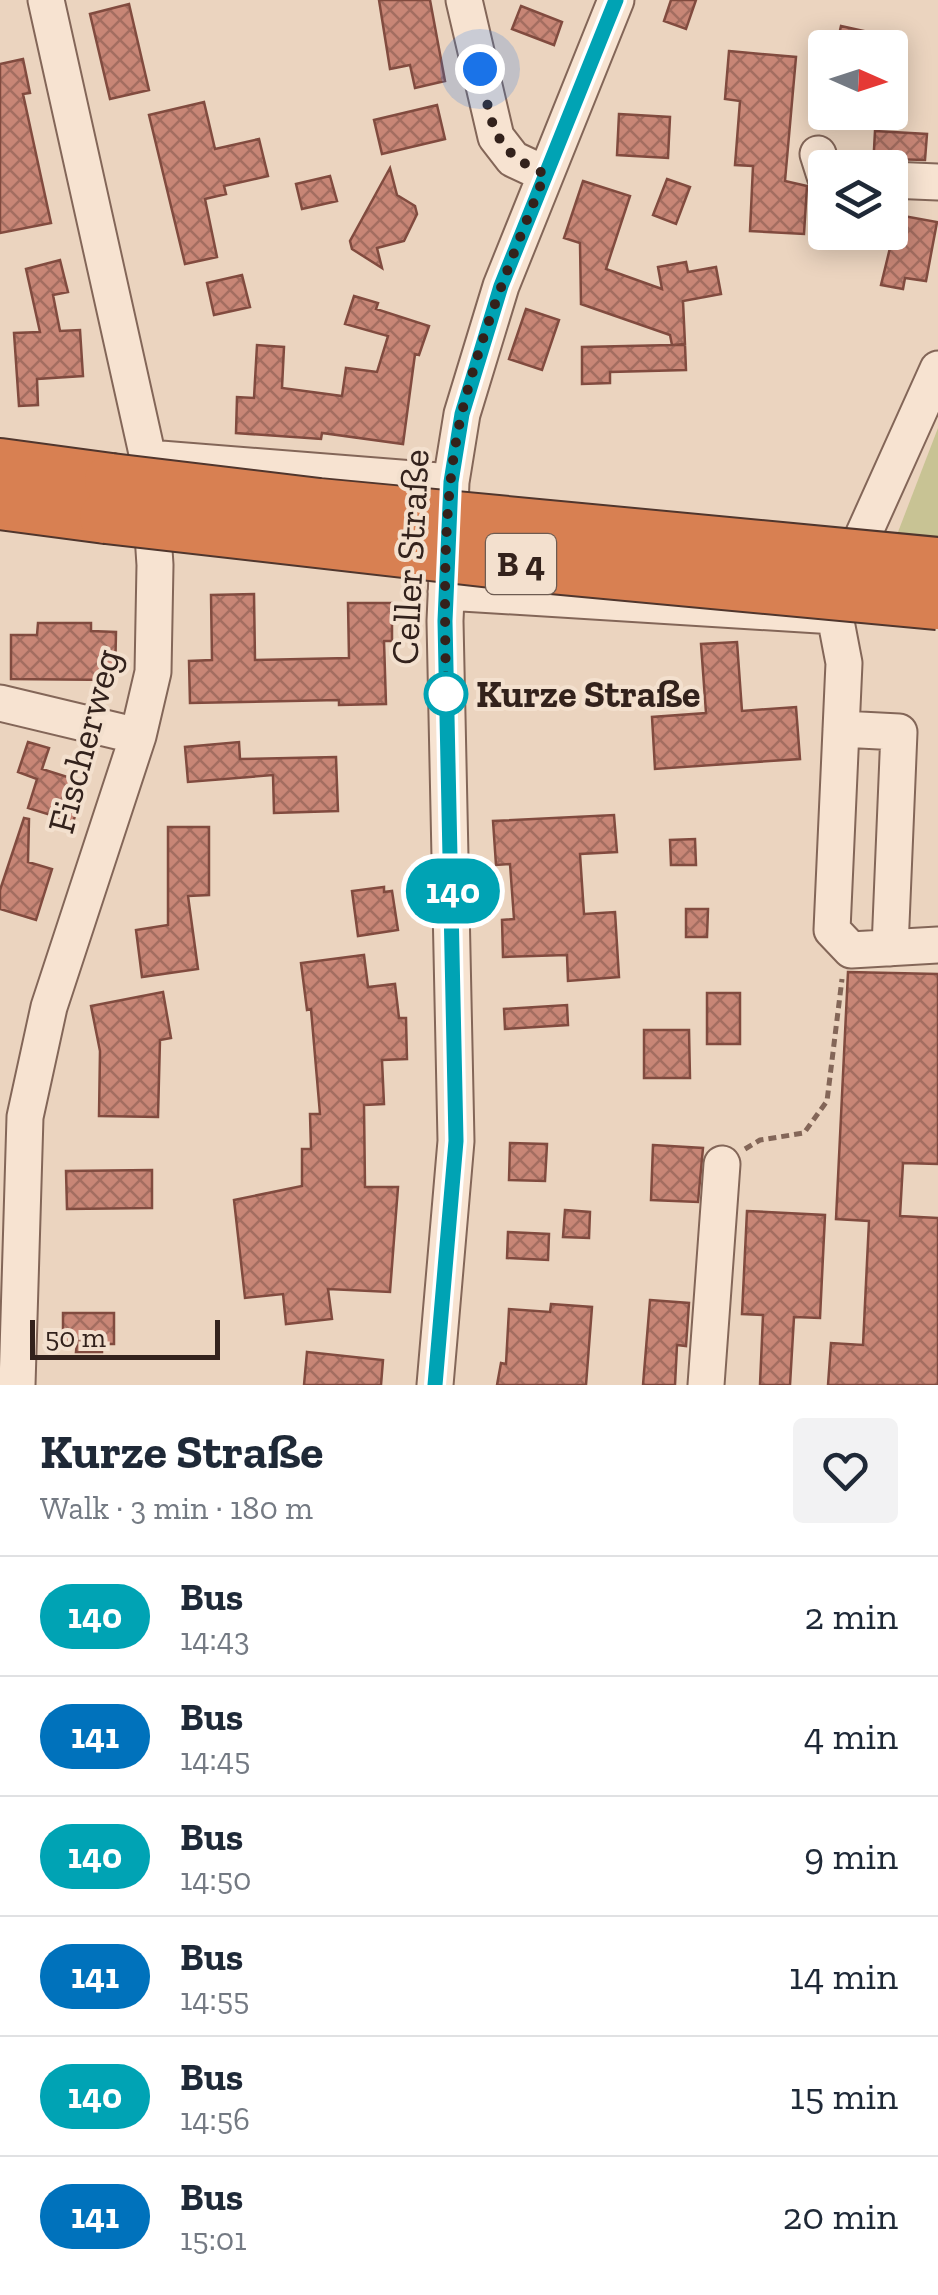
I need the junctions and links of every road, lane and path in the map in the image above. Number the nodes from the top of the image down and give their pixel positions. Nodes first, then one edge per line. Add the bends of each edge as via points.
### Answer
1 (46, 0) edge
2 (464, 0) edge
3 (616, 0) edge
4 (545, 174) junction
5 (908, 181) edge
6 (938, 182) edge
7 (938, 368) edge
8 (0, 466) edge
9 (451, 482) junction
10 (122, 485) junction
11 (0, 503) edge
12 (938, 564) edge
13 (446, 592) junction
14 (938, 603) edge
15 (835, 616) junction
16 (0, 703) edge
17 (841, 729) junction
18 (138, 736) junction
19 (938, 945) edge
20 (890, 948) junction
21 (851, 950) junction
22 (722, 1164) joint
23 (17, 1385) edge
24 (435, 1385) edge
25 (706, 1385) edge

1 - 10 street, Fischerweg
2 - 4 street via 496,138 513,159
3 - 4 street, Celler Straße
4 - 9 street, Celler Straße via 511,290 462,414
5 - 6 street
7 - 15 street via 839,589
8 - 10 highway, B 4
9 - 10 street
9 - 13 street, Celler Straße
10 - 11 highway, B 4
10 - 12 highway, B 4, bridge
10 - 14 highway, B 4, bridge via 483,560
10 - 18 street, Fischerweg via 156,565 153,672
13 - 15 street
13 - 24 street, Celler Straße via 456,1141
15 - 17 street via 844,663
16 - 18 street
17 - 20 street via 900,732
17 - 21 street via 832,930
18 - 23 street, Fischerweg via 49,1007 25,1117
19 - 20 street
20 - 21 street
21 - 22 path via 842,964 827,1101 804,1133 760,1140
22 - 25 street

